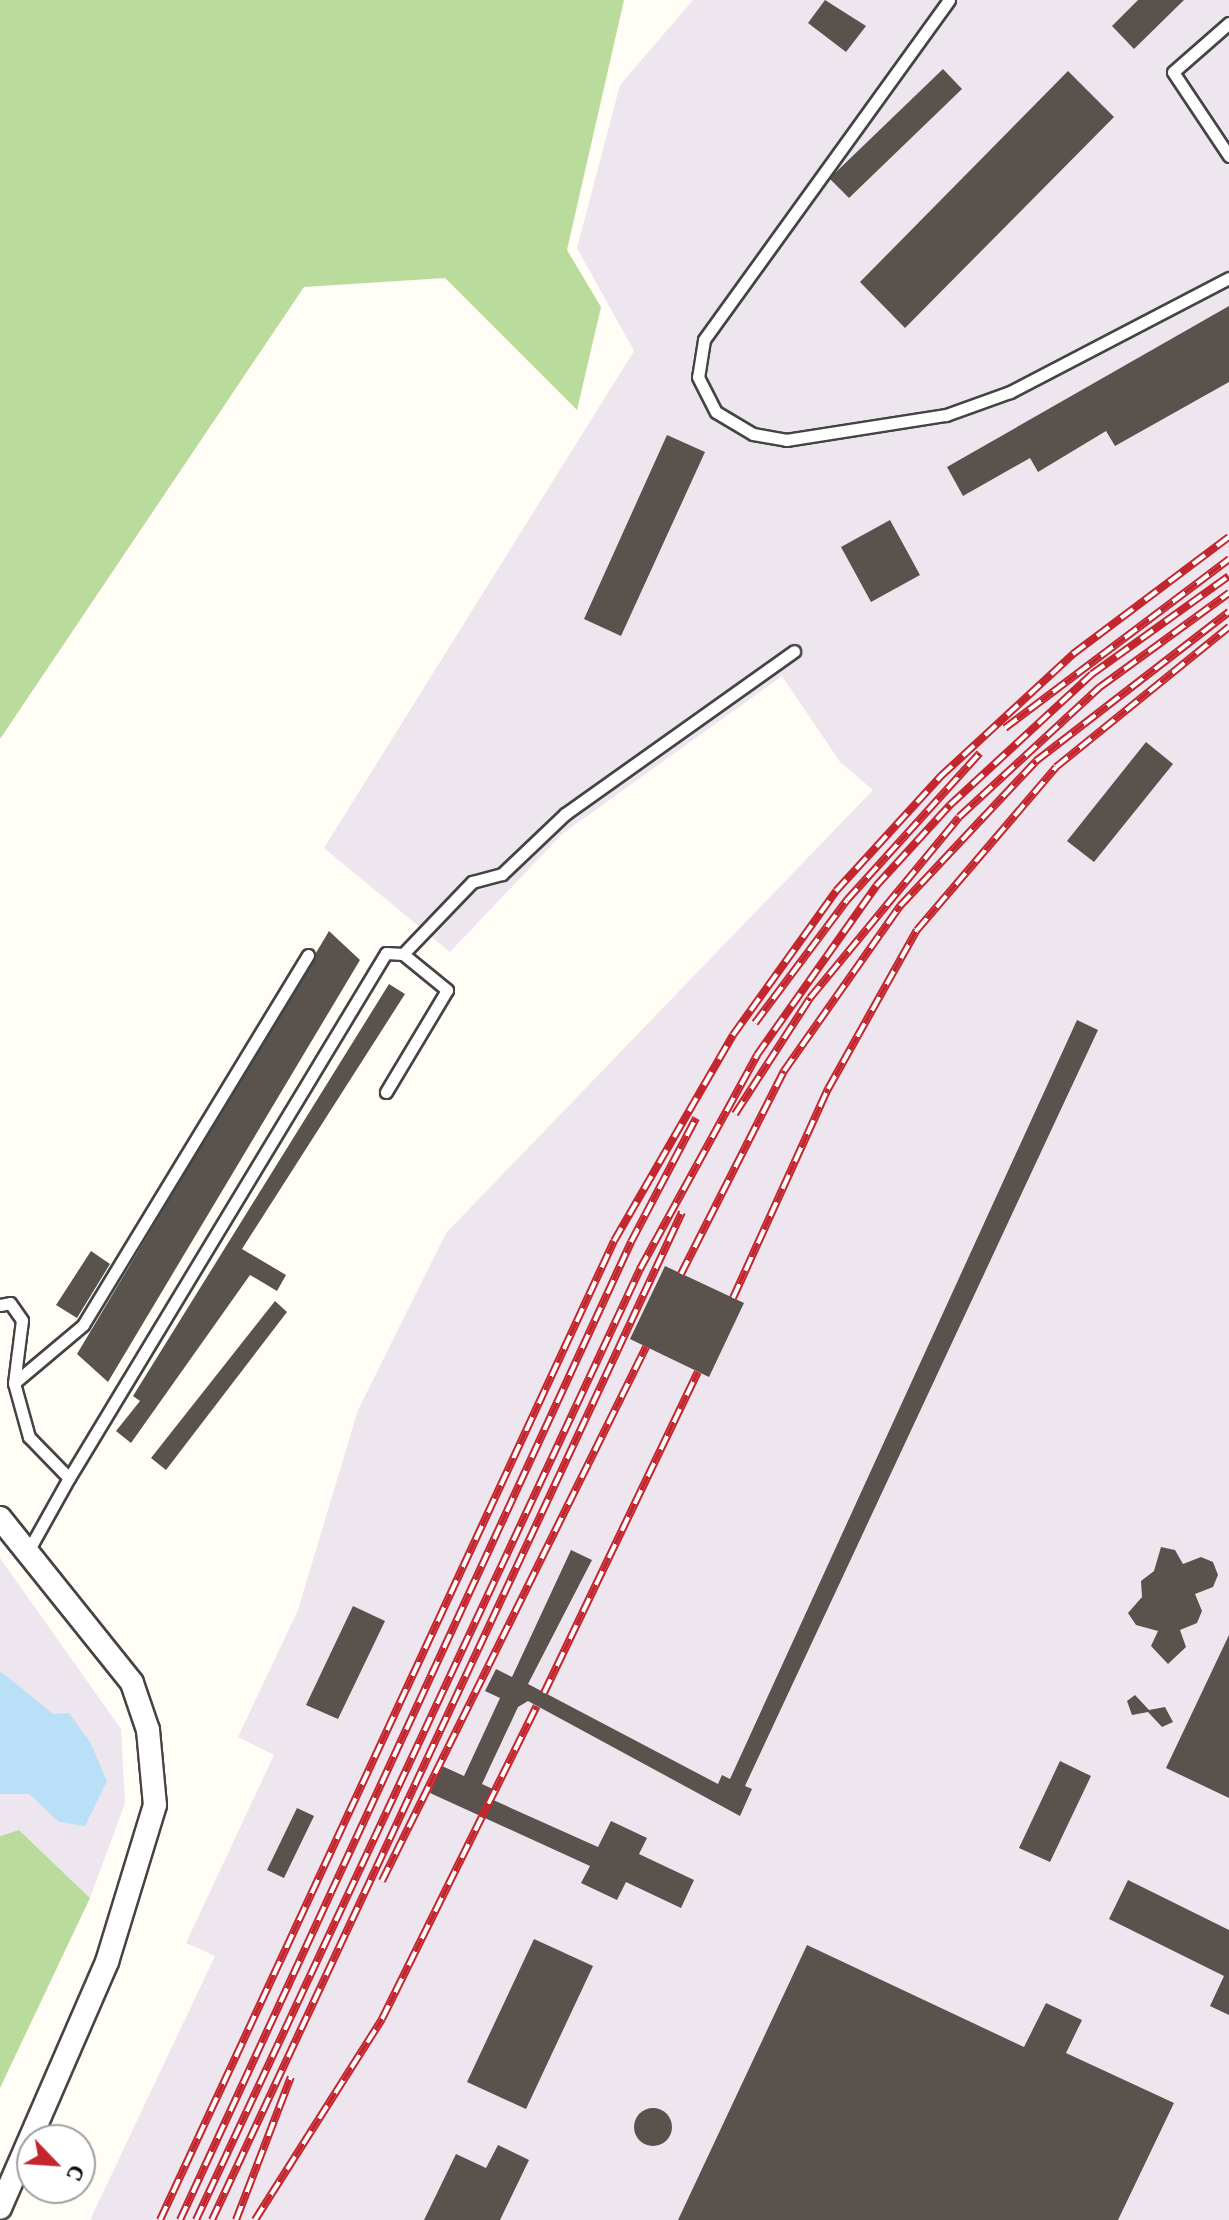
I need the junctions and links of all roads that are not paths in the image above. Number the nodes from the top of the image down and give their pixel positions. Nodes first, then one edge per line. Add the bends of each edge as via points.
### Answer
1 (949, 0) edge
2 (1229, 23) edge
3 (1229, 156) edge
4 (1229, 278) edge
5 (794, 651) dead end
6 (403, 954) junction
7 (308, 955) dead end
8 (386, 1092) dead end
9 (0, 1305) edge
10 (14, 1383) junction
11 (69, 1478) junction
12 (0, 1518) edge
13 (27, 1553) junction
14 (0, 2208) edge

1 - 4 lane via 704,340 698,377 716,412 753,434 786,440 946,415 1010,392
2 - 3 lane via 1173,72
5 - 6 lane via 565,814 502,874 472,882
6 - 8 lane via 447,990
6 - 11 lane via 386,953
7 - 10 lane via 83,1325
9 - 10 lane via 10,1303 22,1320
10 - 11 lane via 29,1437
11 - 13 lane
12 - 13 street
13 - 14 street via 132,1683 148,1730 155,1805 107,1962

